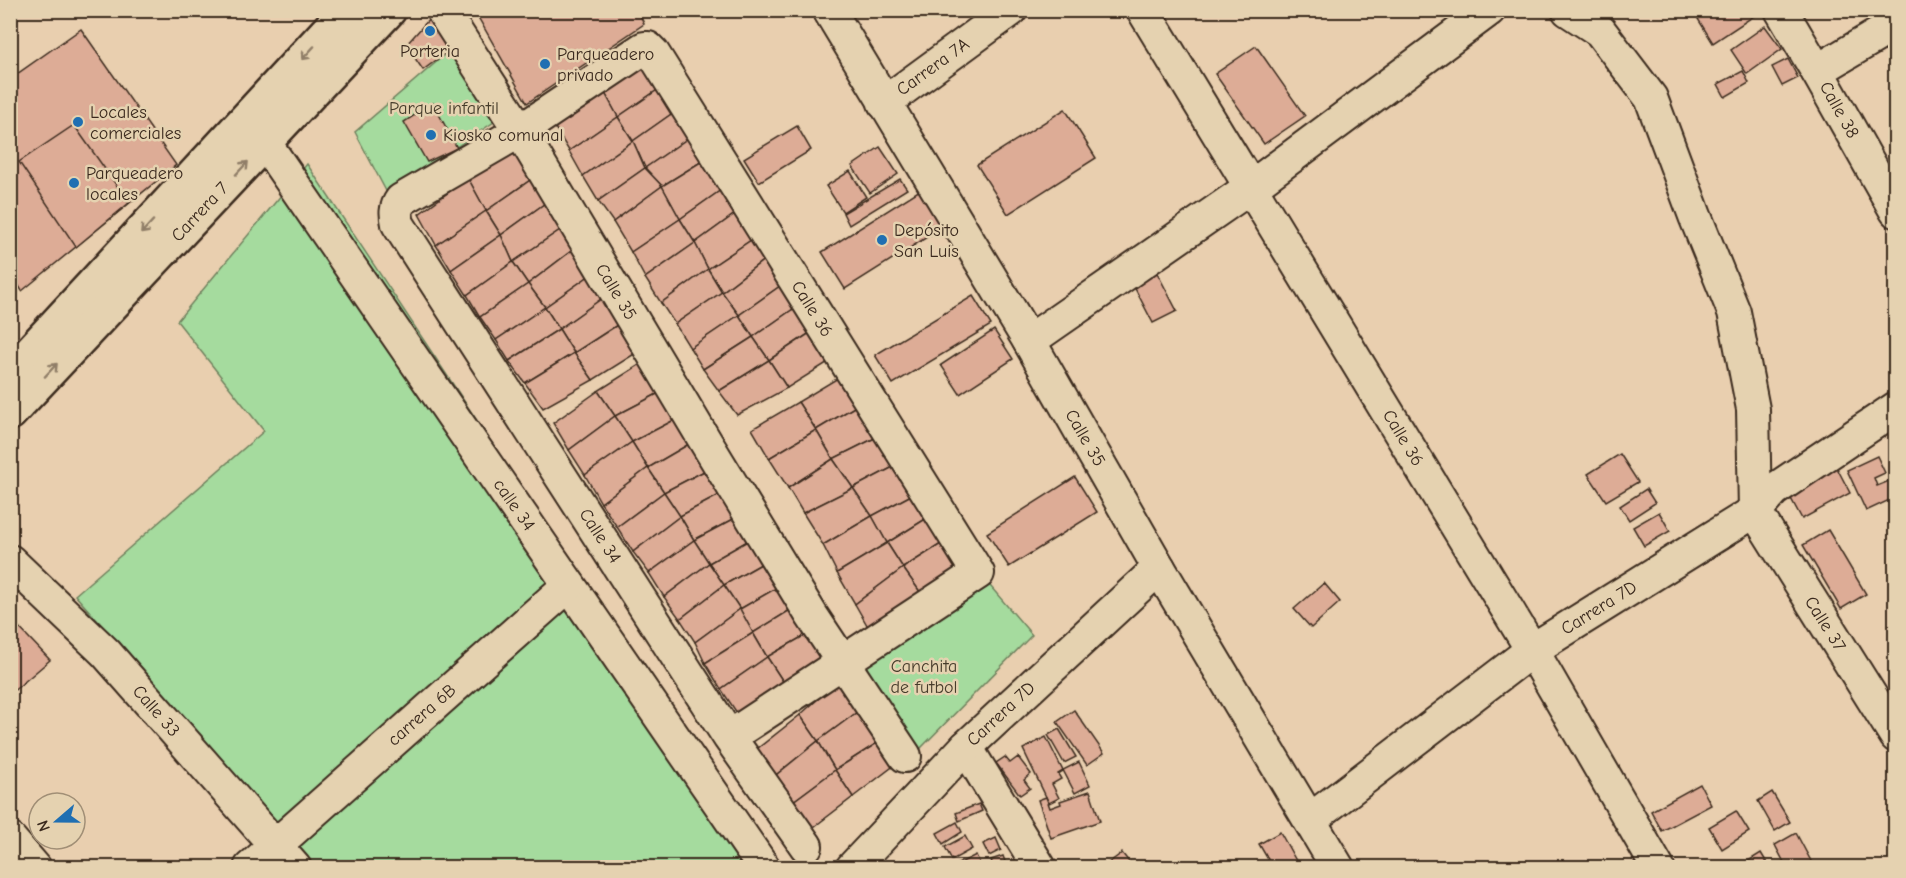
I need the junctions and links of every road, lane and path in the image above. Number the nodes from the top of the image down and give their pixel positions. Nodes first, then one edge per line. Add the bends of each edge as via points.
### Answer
1 (347, 10) edge
2 (389, 10) edge
3 (442, 10) edge
4 (829, 10) edge
5 (1011, 10) edge
6 (1143, 10) edge
7 (1489, 10) edge
8 (1568, 10) edge
9 (1781, 10) edge
10 (1896, 24) edge
11 (1817, 71) junction
12 (884, 103) junction
13 (520, 131) junction
14 (265, 143) junction
15 (1251, 187) junction
16 (1896, 211) edge
17 (1029, 341) junction
18 (10, 374) edge
19 (12, 408) edge
20 (1896, 408) edge
21 (1755, 511) junction
22 (10, 561) edge
23 (1159, 568) junction
24 (569, 585) junction
25 (1532, 650) junction
26 (843, 662) junction
27 (1896, 736) edge
28 (729, 737) junction
29 (966, 747) junction
30 (904, 756) dead end
31 (1310, 820) junction
32 (10, 839) edge
33 (806, 846) dead end
34 (285, 856) edge
35 (35, 867) edge
36 (250, 867) edge
37 (764, 867) edge
38 (852, 867) edge
39 (1041, 867) edge
40 (1338, 867) edge
41 (1658, 867) edge

1 -> 18 main road, Carrera 7
2 - 14 main road, Carrera 7
3 - 13 street, Calle 35
4 - 12 street, Calle 35
5 - 12 street, Carrera 7A
6 - 15 street, Calle 36
7 - 15 street
8 - 21 street via 1600,31 1651,98 1734,312 1753,409
9 - 11 street, Calle 38
10 - 11 street
11 - 16 street, Calle 38
12 - 17 street, Calle 35
13 - 26 street, Calle 35
13 - 26 street, Calle 36 via 648,48 978,573
13 - 28 street, Calle 34 via 401,200 397,206 398,224
19 -> 14 main road, Carrera 7
14 - 24 street, calle 34
15 - 17 street
15 - 25 street, Calle 36
17 - 23 street, Calle 35
20 - 21 street, Carrera 7D via 1774,490
21 - 25 street, Carrera 7D
21 - 27 street, Calle 37
22 - 34 street, Calle 33 via 106,653
23 - 29 street, Carrera 7D
23 - 31 street, Calle 35
24 - 34 street, carrera 6B
24 - 37 street, calle 34
25 - 31 street, Carrera 7D
25 - 41 street, Calle 36
26 - 28 street
26 - 30 street, Calle 35
28 - 33 street, Calle 34
29 - 38 street, Carrera 7D
29 - 39 street
31 - 40 street, Calle 35
32 - 35 street
34 - 36 street

